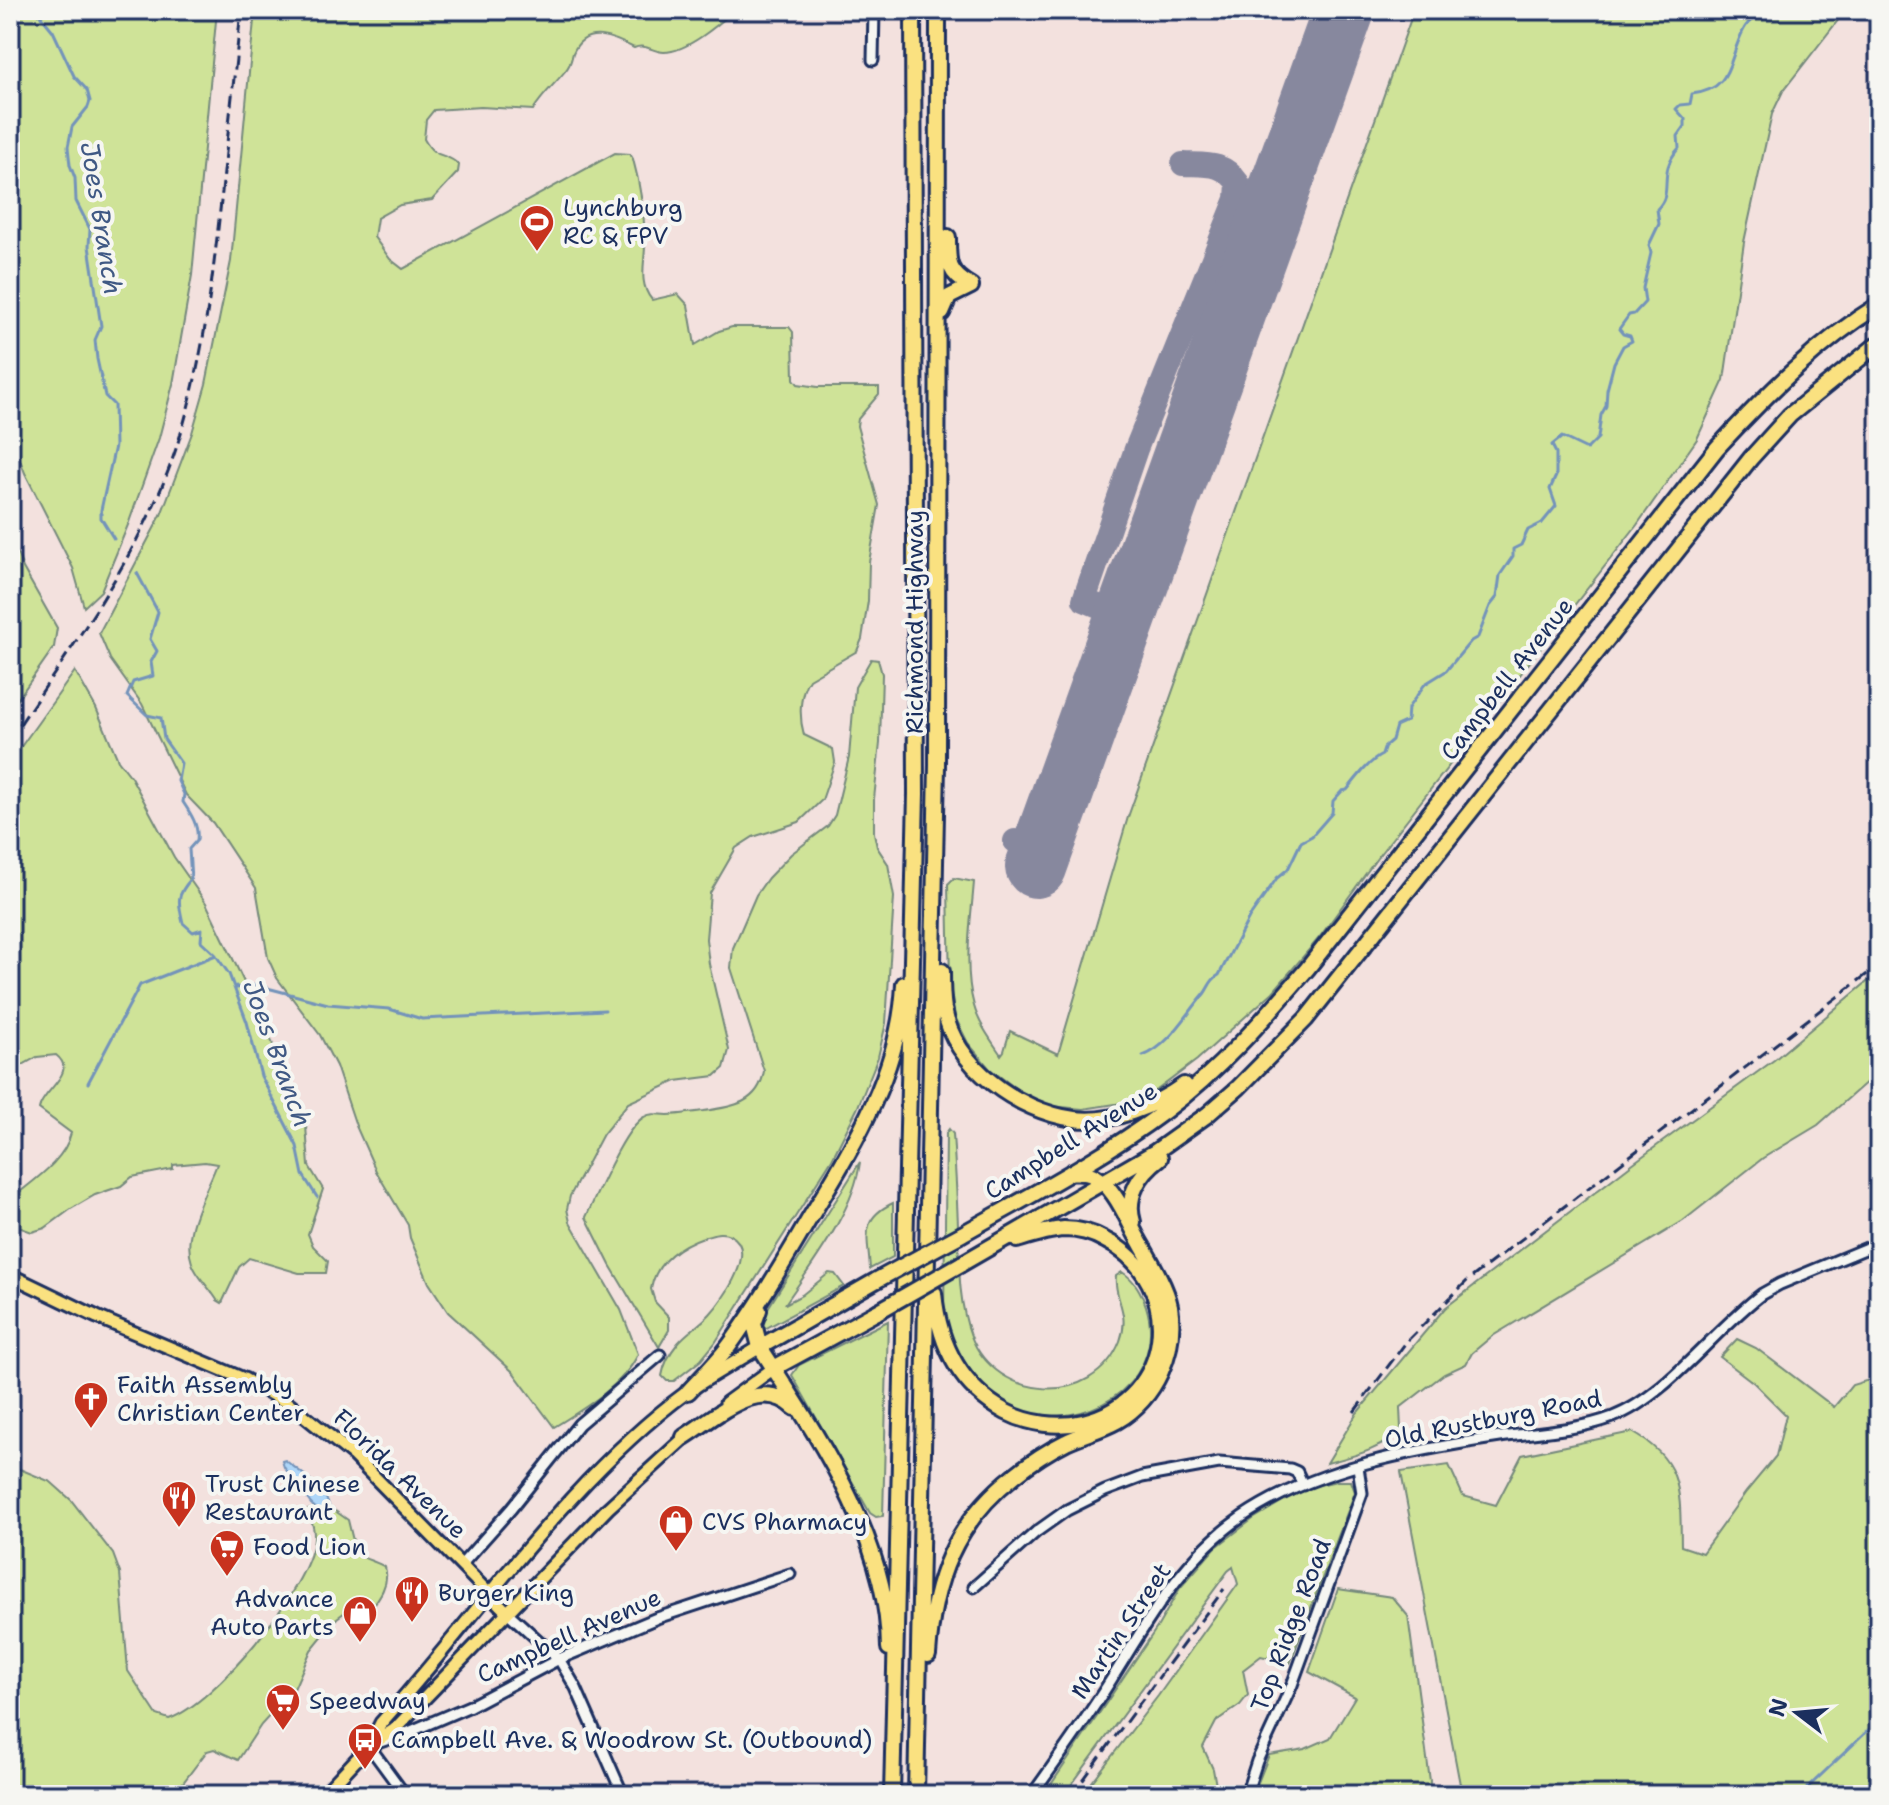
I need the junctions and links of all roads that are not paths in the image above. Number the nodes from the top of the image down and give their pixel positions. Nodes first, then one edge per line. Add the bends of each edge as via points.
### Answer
1 (874, 10) edge
2 (904, 10) edge
3 (913, 10) edge
4 (939, 10) edge
5 (873, 60) dead end
6 (914, 114) junction
7 (1879, 305) edge
8 (937, 329) junction
9 (1879, 343) edge
10 (914, 865) junction
11 (935, 919) junction
12 (1256, 1028) junction
13 (1207, 1115) junction
14 (1071, 1172) junction
15 (1105, 1183) junction
16 (928, 1233) junction
17 (1138, 1237) junction
18 (1879, 1243) edge
19 (983, 1252) junction
20 (789, 1253) junction
21 (10, 1275) edge
22 (760, 1347) junction
23 (660, 1355) dead end
24 (774, 1368) junction
25 (688, 1392) junction
26 (805, 1417) junction
27 (684, 1437) junction
28 (1358, 1467) junction
29 (1303, 1485) junction
30 (462, 1564) junction
31 (790, 1574) dead end
32 (974, 1587) dead end
33 (489, 1596) junction
34 (506, 1611) junction
35 (559, 1659) junction
36 (369, 1746) junction
37 (917, 1763) junction
38 (892, 1789) edge
39 (323, 1795) edge
40 (405, 1795) edge
41 (623, 1795) edge
42 (916, 1795) edge
43 (1032, 1795) edge
44 (1246, 1795) edge

1 - 5 street
2 - 6 highway via 907,93
3 - 6 highway, Richmond Highway
4 - 8 highway, Richmond Highway
4 - 8 highway via 944,25 948,251 954,276 971,286 946,300
6 - 10 highway, Richmond Highway
7 - 12 highway, Campbell Avenue via 1814,352 1717,448
8 - 11 highway, Richmond Highway
9 - 13 highway, Campbell Avenue via 1790,415 1751,458 1332,989
10 - 20 highway via 899,1025 885,1074 872,1109
10 - 38 highway
11 - 12 highway via 944,1010 963,1053 999,1087 1045,1112 1076,1120 1103,1118 1161,1101
11 - 16 highway, Richmond Highway
12 - 14 highway, Campbell Avenue via 1166,1110
13 - 15 highway, Campbell Avenue
13 - 17 highway via 1139,1177 1130,1212
14 - 15 highway via 1091,1174
14 - 22 highway, Campbell Avenue, bridge
15 - 17 highway
15 - 19 highway, Campbell Avenue
16 - 19 highway via 939,1331 965,1380 985,1399 1038,1423 1069,1426 1119,1408 1137,1391 1152,1369 1160,1342 1159,1316 1155,1293 1140,1266 1121,1248 1099,1236 1067,1229 1036,1233
16 - 37 highway
17 - 37 highway via 1170,1305 1166,1362 1134,1410 1055,1448 1013,1476 954,1547 933,1602
18 - 28 street, Old Rustburg Road via 1762,1294 1659,1388 1615,1417
19 - 24 highway, Campbell Avenue, bridge
20 - 22 highway via 757,1313
20 - 25 highway via 727,1349
21 - 30 main road, Florida Avenue via 291,1405 353,1455
22 - 24 highway
22 - 25 main road, Campbell Avenue
23 - 30 street via 579,1424
24 - 26 highway
24 - 27 main road, Campbell Avenue
25 - 33 main road, Campbell Avenue via 586,1483
26 - 27 highway via 785,1398 751,1396
26 - 38 highway via 866,1537 880,1585 889,1639
27 - 34 main road, Campbell Avenue
28 - 29 street, Old Rustburg Road
28 - 44 street, Top Ridge Road via 1362,1493
29 - 32 street via 1290,1469 1219,1463 1142,1477 1067,1510
29 - 43 street, Martin Street via 1242,1517 1196,1557 1167,1591
30 - 33 main road, Florida Avenue
31 - 35 street, Campbell Avenue via 657,1618
33 - 34 main road, Florida Avenue
33 - 36 main road, Campbell Avenue via 381,1723
34 - 35 street, Florida Avenue
34 - 36 main road, Campbell Avenue via 394,1730
35 - 36 street, Campbell Avenue via 470,1706
35 - 41 street
36 - 39 main road, Campbell Avenue
36 - 40 street
37 - 42 highway

